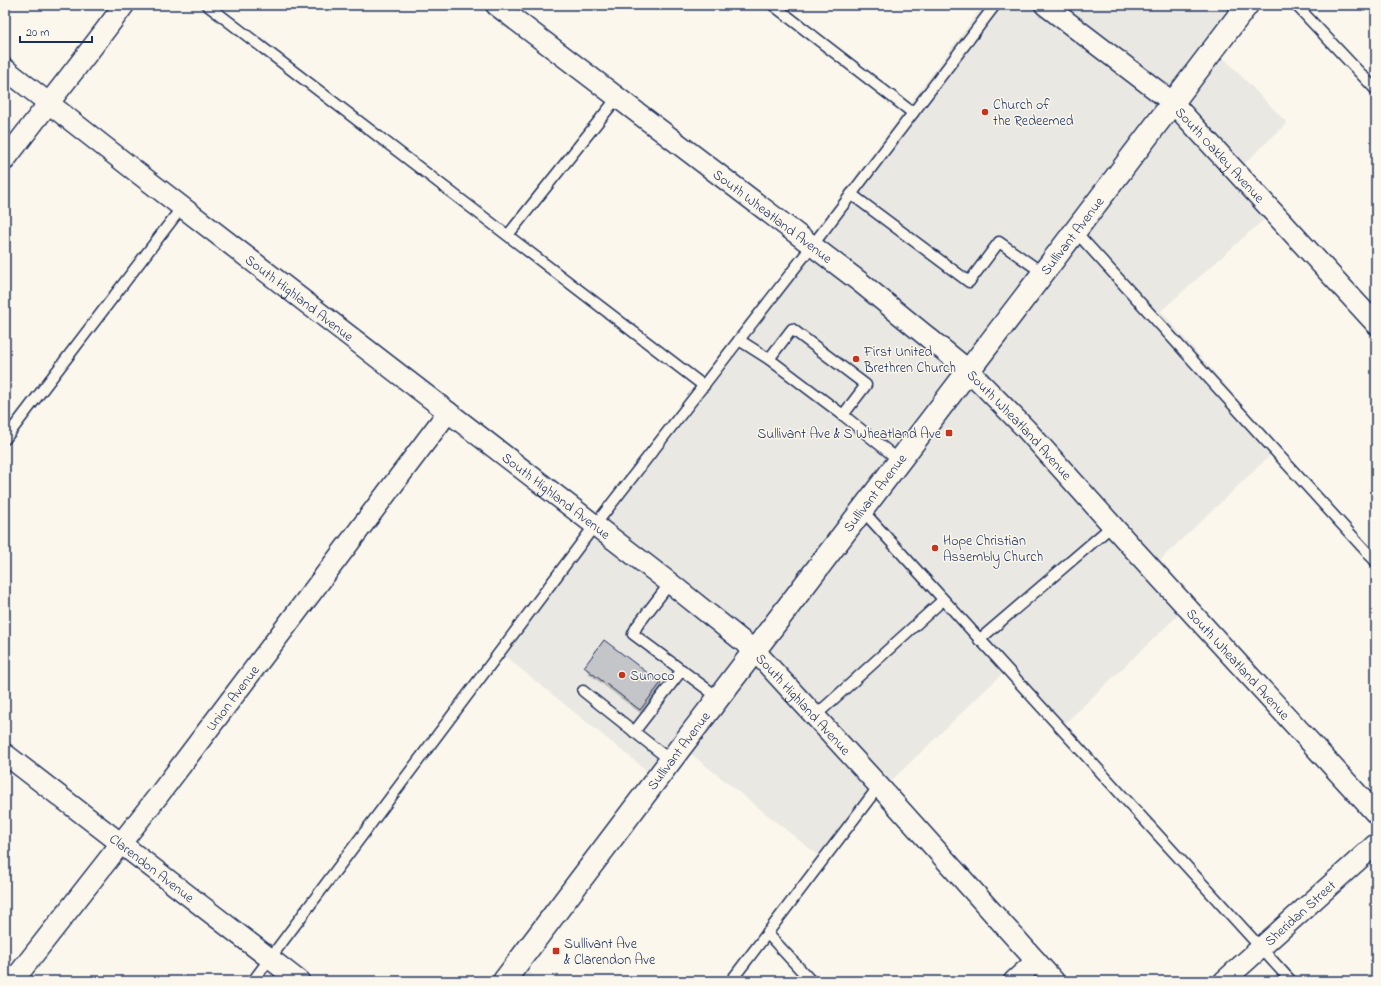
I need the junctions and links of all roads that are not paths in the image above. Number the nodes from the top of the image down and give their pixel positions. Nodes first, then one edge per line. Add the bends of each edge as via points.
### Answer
1 (124, 5) edge
2 (207, 5) edge
3 (496, 5) edge
4 (773, 5) edge
5 (995, 5) edge
6 (1045, 5) edge
7 (1247, 5) edge
8 (1296, 5) edge
9 (5, 69) edge
10 (1376, 89) edge
11 (617, 98) junction
12 (1172, 102) junction
13 (48, 103) junction
14 (913, 113) junction
15 (5, 160) edge
16 (851, 194) junction
17 (182, 207) junction
18 (1075, 231) junction
19 (508, 236) junction
20 (812, 246) junction
21 (1043, 273) junction
22 (1376, 324) edge
23 (739, 340) junction
24 (769, 359) junction
25 (968, 370) junction
26 (704, 386) junction
27 (448, 412) junction
28 (843, 415) junction
29 (5, 439) edge
30 (900, 461) junction
31 (862, 510) junction
32 (595, 525) junction
33 (1112, 525) junction
34 (1376, 562) edge
35 (670, 583) junction
36 (943, 600) junction
37 (980, 640) junction
38 (755, 651) junction
39 (682, 670) junction
40 (582, 691) dead end
41 (719, 698) junction
42 (815, 716) junction
43 (634, 732) junction
44 (5, 754) edge
45 (671, 761) junction
46 (879, 786) junction
47 (1376, 814) edge
48 (120, 844) junction
49 (1376, 844) edge
50 (767, 933) junction
51 (1260, 948) junction
52 (271, 959) junction
53 (1036, 961) junction
54 (506, 980) edge
55 (12, 981) edge
56 (253, 981) edge
57 (299, 981) edge
58 (730, 981) edge
59 (811, 981) edge
60 (1014, 981) edge
61 (1054, 981) edge
62 (1224, 981) edge
63 (1291, 981) edge

1 - 13 street
2 - 19 lane
3 - 11 street, South Wheatland Avenue
4 - 14 lane
5 - 14 lane
6 - 12 street, South Oakley Avenue
7 - 12 main road, Sullivant Avenue
8 - 10 lane
9 - 13 street, South Highland Avenue
11 - 19 lane
11 - 20 street, South Wheatland Avenue
12 - 18 main road, Sullivant Avenue
12 - 22 street, South Oakley Avenue
13 - 15 street
13 - 17 street, South Highland Avenue
14 - 16 lane
16 - 20 lane
16 - 21 lane via 969,282 999,242
17 - 27 street, South Highland Avenue
17 - 29 lane
18 - 21 main road, Sullivant Avenue
18 - 34 lane
19 - 26 lane
20 - 23 lane
20 - 25 street, South Wheatland Avenue
21 - 25 main road, Sullivant Avenue
23 - 24 lane
23 - 26 lane
24 - 28 lane
24 - 28 lane via 792,329 860,380 866,385
25 - 30 main road, Sullivant Avenue
25 - 33 street, South Wheatland Avenue via 1025,428
26 - 32 lane
27 - 32 street, South Highland Avenue
27 - 48 street, Union Avenue
28 - 30 lane
30 - 31 main road, Sullivant Avenue
31 - 36 lane
31 - 38 main road, Sullivant Avenue
32 - 35 street, South Highland Avenue
32 - 52 lane
33 - 37 lane
33 - 47 street, South Wheatland Avenue
35 - 38 street, South Highland Avenue
35 - 39 lane via 633,634
36 - 37 lane
36 - 42 lane
37 - 51 lane
38 - 41 main road, Sullivant Avenue
38 - 42 street, South Highland Avenue
39 - 41 lane
39 - 43 lane
40 - 43 lane
41 - 45 main road, Sullivant Avenue
42 - 46 street, South Highland Avenue
43 - 45 lane
44 - 48 street, Clarendon Avenue
45 - 54 main road, Sullivant Avenue
46 - 50 lane
46 - 53 street, South Highland Avenue
48 - 52 street, Clarendon Avenue
48 - 55 street, Union Avenue
49 - 51 street, Sheridan Street
50 - 58 lane
50 - 59 lane
51 - 62 street, Sheridan Street
51 - 63 lane
52 - 56 lane
52 - 57 street, Clarendon Avenue
53 - 60 street
53 - 61 street, South Highland Avenue

